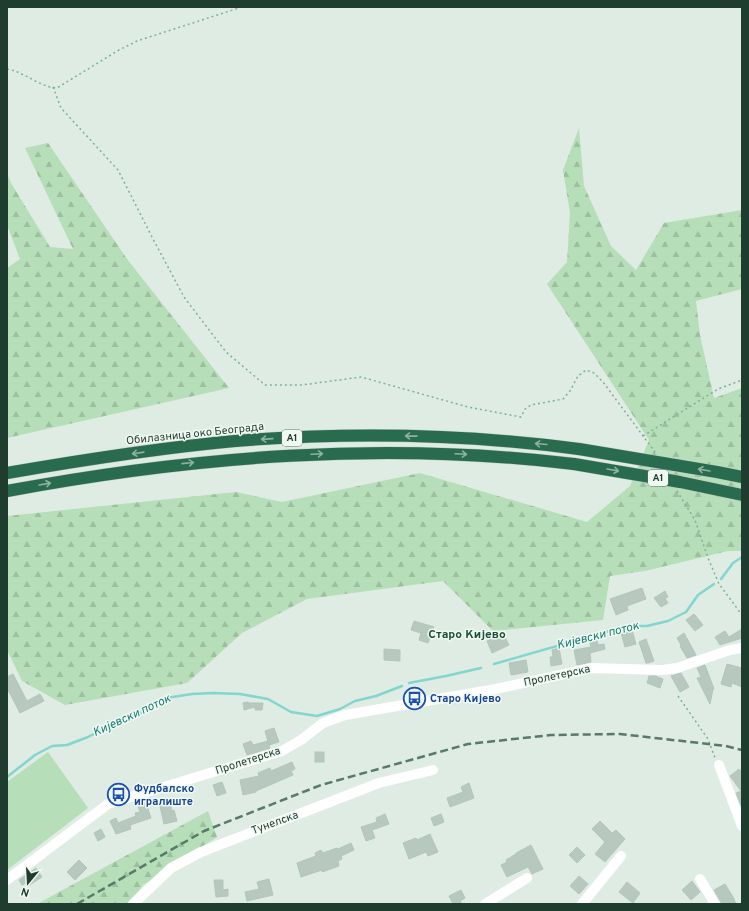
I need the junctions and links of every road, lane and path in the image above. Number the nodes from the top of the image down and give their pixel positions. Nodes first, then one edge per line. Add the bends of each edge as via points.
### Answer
1 (242, 7) edge
2 (7, 70) edge
3 (53, 87) junction
4 (742, 380) edge
5 (520, 417) dead end
6 (643, 436) dead end
7 (7, 473) edge
8 (742, 477) edge
9 (7, 491) edge
10 (742, 494) edge
11 (742, 648) edge
12 (678, 696) dead end
13 (719, 765) joint
14 (433, 770) dead end
15 (742, 826) edge
16 (621, 856) dead end
17 (527, 878) dead end
18 (700, 878) dead end
19 (7, 880) edge
20 (133, 904) edge
21 (486, 904) edge
22 (582, 904) edge
23 (715, 904) edge

1 - 3 path via 136,41 57,88
2 - 3 path
3 - 5 path via 62,108 118,170 184,297 226,352 265,385 302,385 361,377 468,407
4 - 6 path via 718,389
8 -> 7 highway, Обилазница око Београда / A1, bridge via 523,442 360,436 228,442 152,450
9 -> 10 highway, A1, bridge via 144,468 230,459 318,454 437,453 574,464
11 - 19 street, Пролетерска via 677,668 592,668 496,690 345,715 323,723 282,751 108,804
12 - 13 path via 704,733
13 - 15 street
14 - 20 street, Тунелска via 379,783 201,852 172,868
16 - 22 street
17 - 21 street
18 - 23 street

